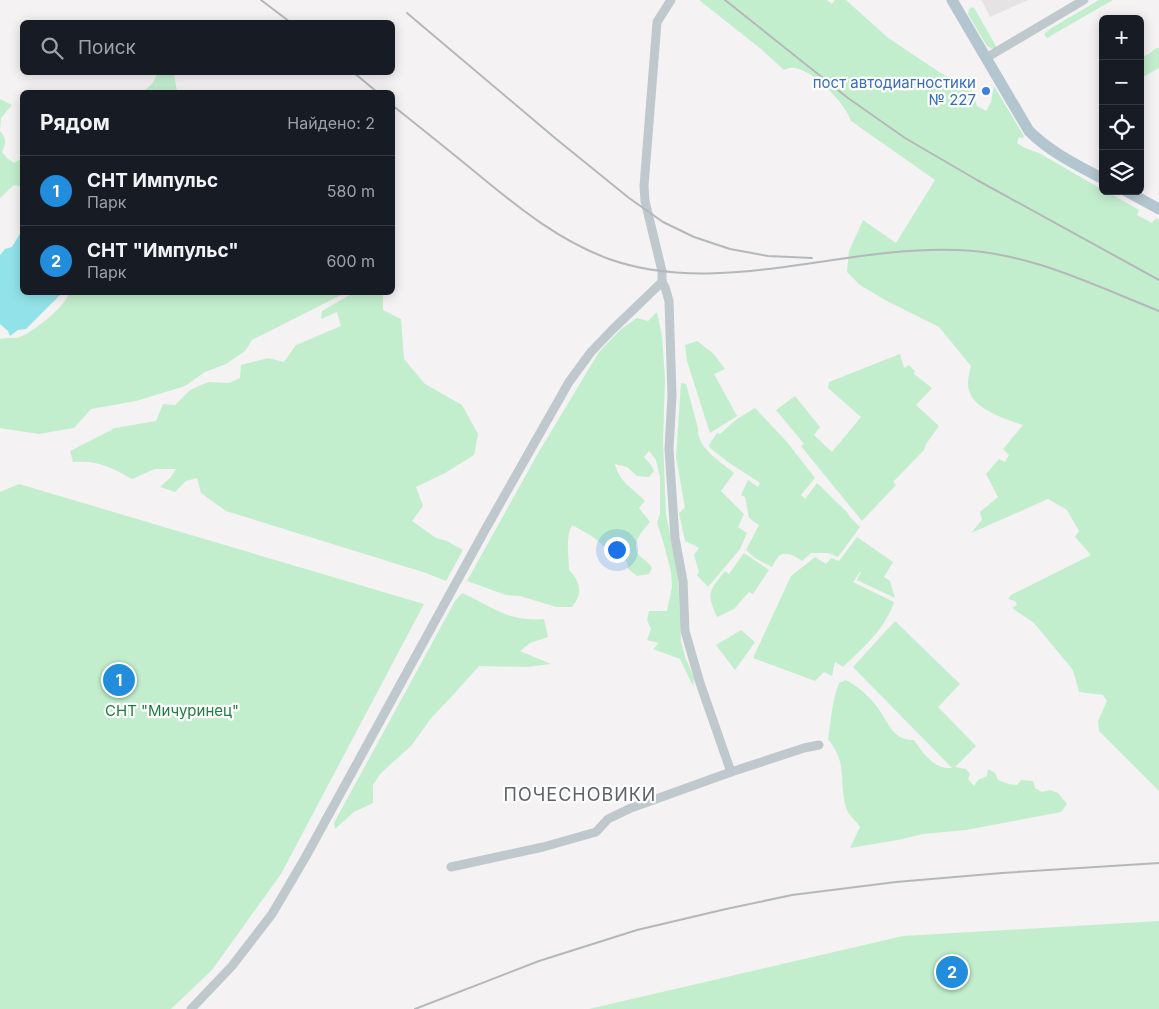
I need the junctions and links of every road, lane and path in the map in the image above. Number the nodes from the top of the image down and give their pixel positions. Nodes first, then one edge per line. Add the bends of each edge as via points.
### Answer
1 (671, 0) edge
2 (952, 0) edge
3 (1084, 0) edge
4 (986, 58) junction
5 (1099, 177) edge
6 (1133, 195) edge
7 (1159, 209) edge
8 (662, 282) junction
9 (819, 745) dead end
10 (731, 772) junction
11 (450, 867) dead end
12 (191, 1009) edge

1 - 8 street via 657,22 644,186
2 - 4 main road
3 - 4 street
4 - 5 main road via 1022,121 1039,140
6 - 7 main road
8 - 10 street via 669,301 672,396 669,449 685,631
8 - 12 street via 612,330 569,382 272,914 232,966
9 - 10 street
10 - 11 street via 631,808 608,819 596,832

